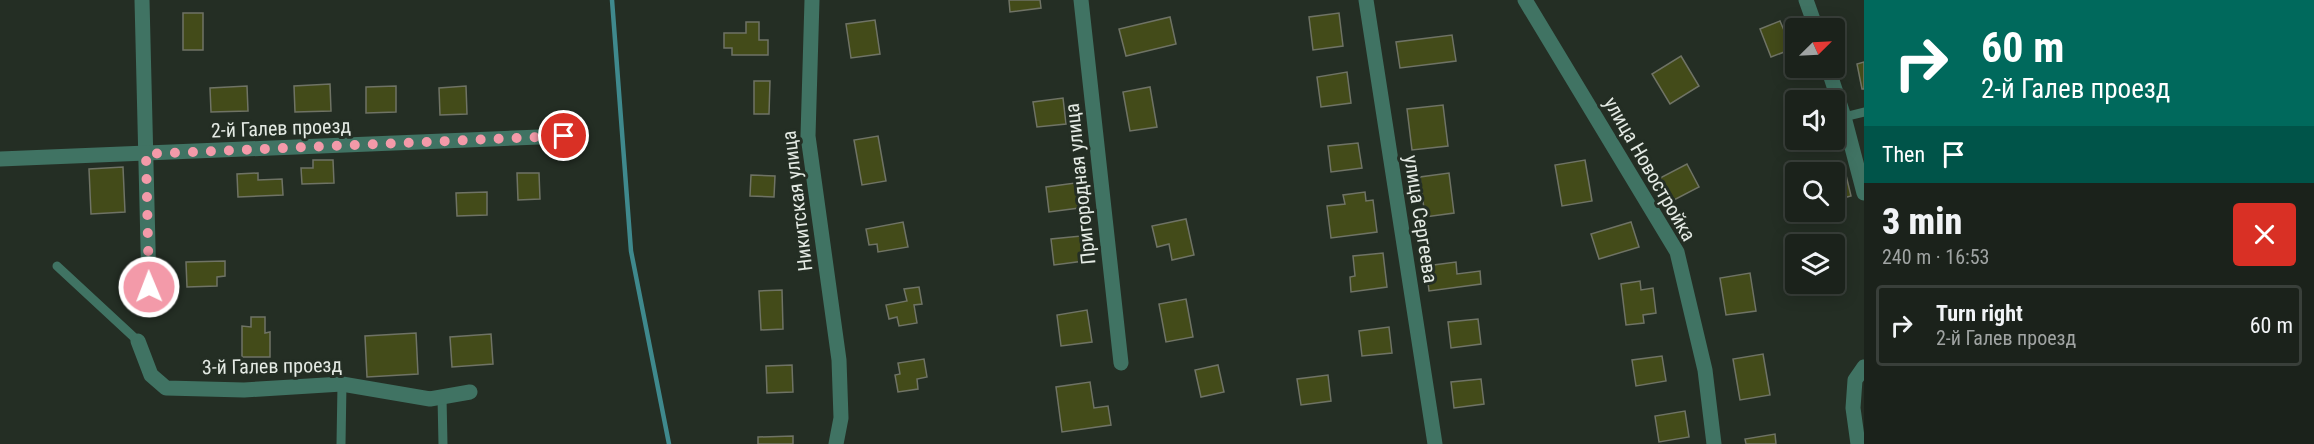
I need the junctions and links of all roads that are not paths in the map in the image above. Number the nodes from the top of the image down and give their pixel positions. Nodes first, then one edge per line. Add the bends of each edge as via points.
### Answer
1 (142, 0) edge
2 (812, 0) edge
3 (1082, 0) edge
4 (1366, 0) edge
5 (1526, 0) edge
6 (1806, 0) edge
7 (1812, 18) edge
8 (1864, 112) edge
9 (1845, 117) edge
10 (1845, 121) edge
11 (564, 136) dead end
12 (146, 154) junction
13 (0, 159) edge
14 (1864, 193) edge
15 (57, 266) dead end
16 (149, 287) dead end
17 (138, 341) joint
18 (1121, 363) dead end
19 (1864, 367) edge
20 (342, 384) junction
21 (470, 392) dead end
22 (442, 397) junction
23 (341, 444) edge
24 (443, 444) edge
25 (836, 444) edge
26 (1435, 444) edge
27 (1714, 444) edge
28 (1858, 444) edge

1 - 12 street
2 - 25 street, Никитская улица via 808,136 839,360 841,418
3 - 18 street, Пригородная улица
4 - 26 street, улица Сергеева
5 - 27 street, улица Новостройка via 1677,252 1706,370
6 - 7 street
8 - 9 lane
10 - 14 street
11 - 12 street, 2-й Галев проезд
12 - 13 street, 2-й Галев проезд
12 - 16 street
15 - 17 lane
17 - 20 street, 3-й Галев проезд via 151,375 166,388 244,390
19 - 28 street via 1855,380 1853,408
20 - 22 street, 3-й Галев проезд via 430,399
20 - 23 lane
21 - 22 street, 3-й Галев проезд
22 - 24 lane

